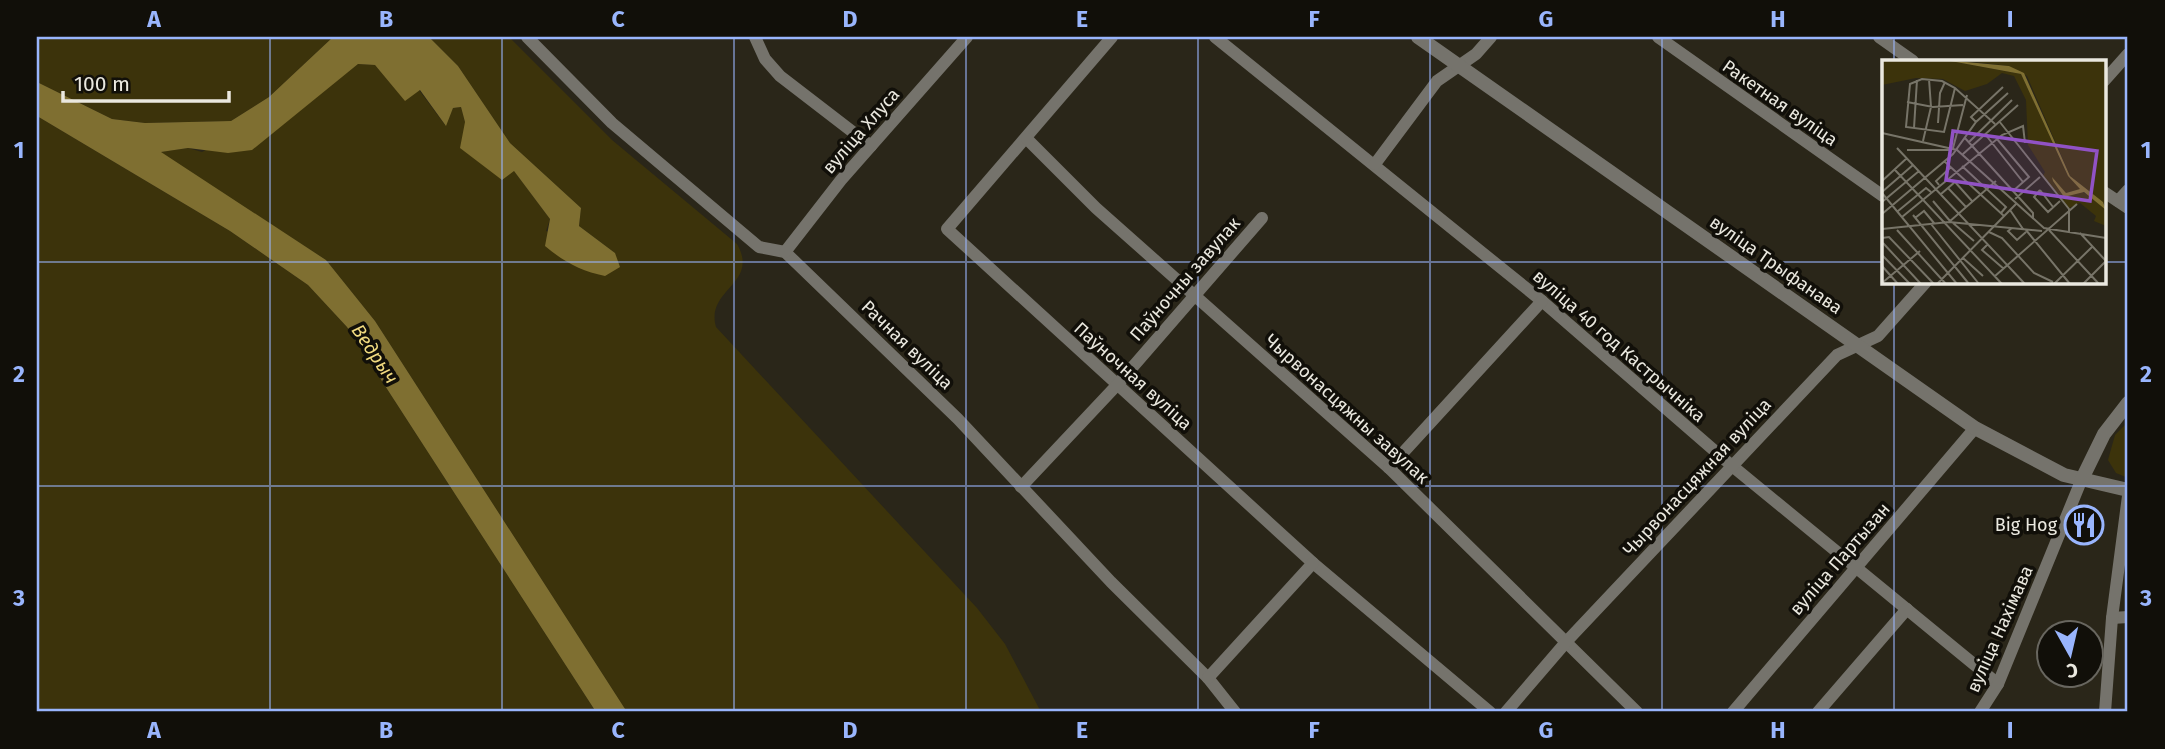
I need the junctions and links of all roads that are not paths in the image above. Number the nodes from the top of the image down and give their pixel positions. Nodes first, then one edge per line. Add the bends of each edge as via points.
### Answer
1 (527, 37) edge
2 (967, 37) edge
3 (1112, 37) edge
4 (1215, 37) edge
5 (1418, 37) edge
6 (1491, 37) edge
7 (1658, 37) edge
8 (1879, 37) edge
9 (761, 40) edge
10 (2128, 54) edge
11 (1912, 60) edge
12 (1460, 66) junction
13 (2106, 79) edge
14 (1027, 139) junction
15 (871, 146) junction
16 (1375, 164) junction
17 (2128, 190) edge
18 (2106, 193) edge
19 (1882, 195) edge
20 (2123, 205) edge
21 (1262, 218) dead end
22 (785, 252) junction
23 (1924, 284) edge
24 (1193, 294) junction
25 (1542, 301) junction
26 (1857, 346) junction
27 (1117, 385) junction
28 (2128, 402) edge
29 (1975, 428) junction
30 (1731, 466) junction
31 (1390, 468) junction
32 (2081, 481) junction
33 (1021, 487) junction
34 (2128, 490) edge
35 (2128, 496) edge
36 (1313, 564) junction
37 (1855, 569) junction
38 (1907, 609) junction
39 (2128, 617) edge
40 (2112, 618) junction
41 (1567, 641) junction
42 (1208, 678) junction
43 (1998, 684) junction
44 (1235, 712) edge
45 (1490, 712) edge
46 (1506, 712) edge
47 (1637, 712) edge
48 (1733, 712) edge
49 (1818, 712) edge
50 (1980, 712) edge
51 (2105, 712) edge

1 - 22 street, Рачная вуліца via 612,124 748,238 759,247
2 - 15 street, вуліца Хлуса
3 - 14 street, Паўночная вуліца
4 - 16 street, вуліца 40 год Кастрычніка
5 - 12 street, вуліца Трыфанава
6 - 12 street
7 - 19 street, Ракетная вуліца
8 - 11 street
9 - 15 street via 765,58 780,76
10 - 13 street
12 - 16 street via 1437,81
12 - 26 street, вуліца Трыфанава
14 - 24 street, Чырвонасцяжны завулак
14 - 27 street, Паўночная вуліца via 947,229
15 - 22 street, вуліца Хлуса
16 - 25 street, вуліца 40 год Кастрычніка
17 - 20 street
18 - 20 street
21 - 24 street, Паўночны завулак
22 - 33 street, Рачная вуліца via 958,419
23 - 26 street, Чырвонасцяжная вуліца via 1878,336
24 - 27 street, Паўночны завулак
24 - 31 street, Чырвонасцяжны завулак
25 - 30 street, вуліца 40 год Кастрычніка
25 - 31 street
26 - 29 street, вуліца Трыфанава
26 - 30 street, Чырвонасцяжная вуліца via 1837,355
27 - 33 street, Паўночны завулак
27 - 36 street, Паўночная вуліца
28 - 32 street via 2104,434
29 - 32 street, вуліца Трыфанава via 2039,464
29 - 37 street, вуліца Партызан
30 - 37 street, вуліца 40 год Кастрычніка
30 - 41 street, Чырвонасцяжная вуліца
31 - 41 street, Чырвонасцяжны завулак
32 - 34 street, вуліца Трыфанава
32 - 43 street, вуліца Нахімава
33 - 42 street, Рачная вуліца
35 - 40 street
36 - 42 street
36 - 45 street, Паўночная вуліца
37 - 38 street, вуліца 40 год Кастрычніка
37 - 48 street, вуліца Партызан
38 - 43 street, вуліца 40 год Кастрычніка
38 - 49 street
39 - 40 street
40 - 51 street
41 - 46 street, Чырвонасцяжная вуліца
41 - 47 street, Чырвонасцяжны завулак
42 - 44 street, Рачная вуліца
43 - 50 street, вуліца Нахімава

